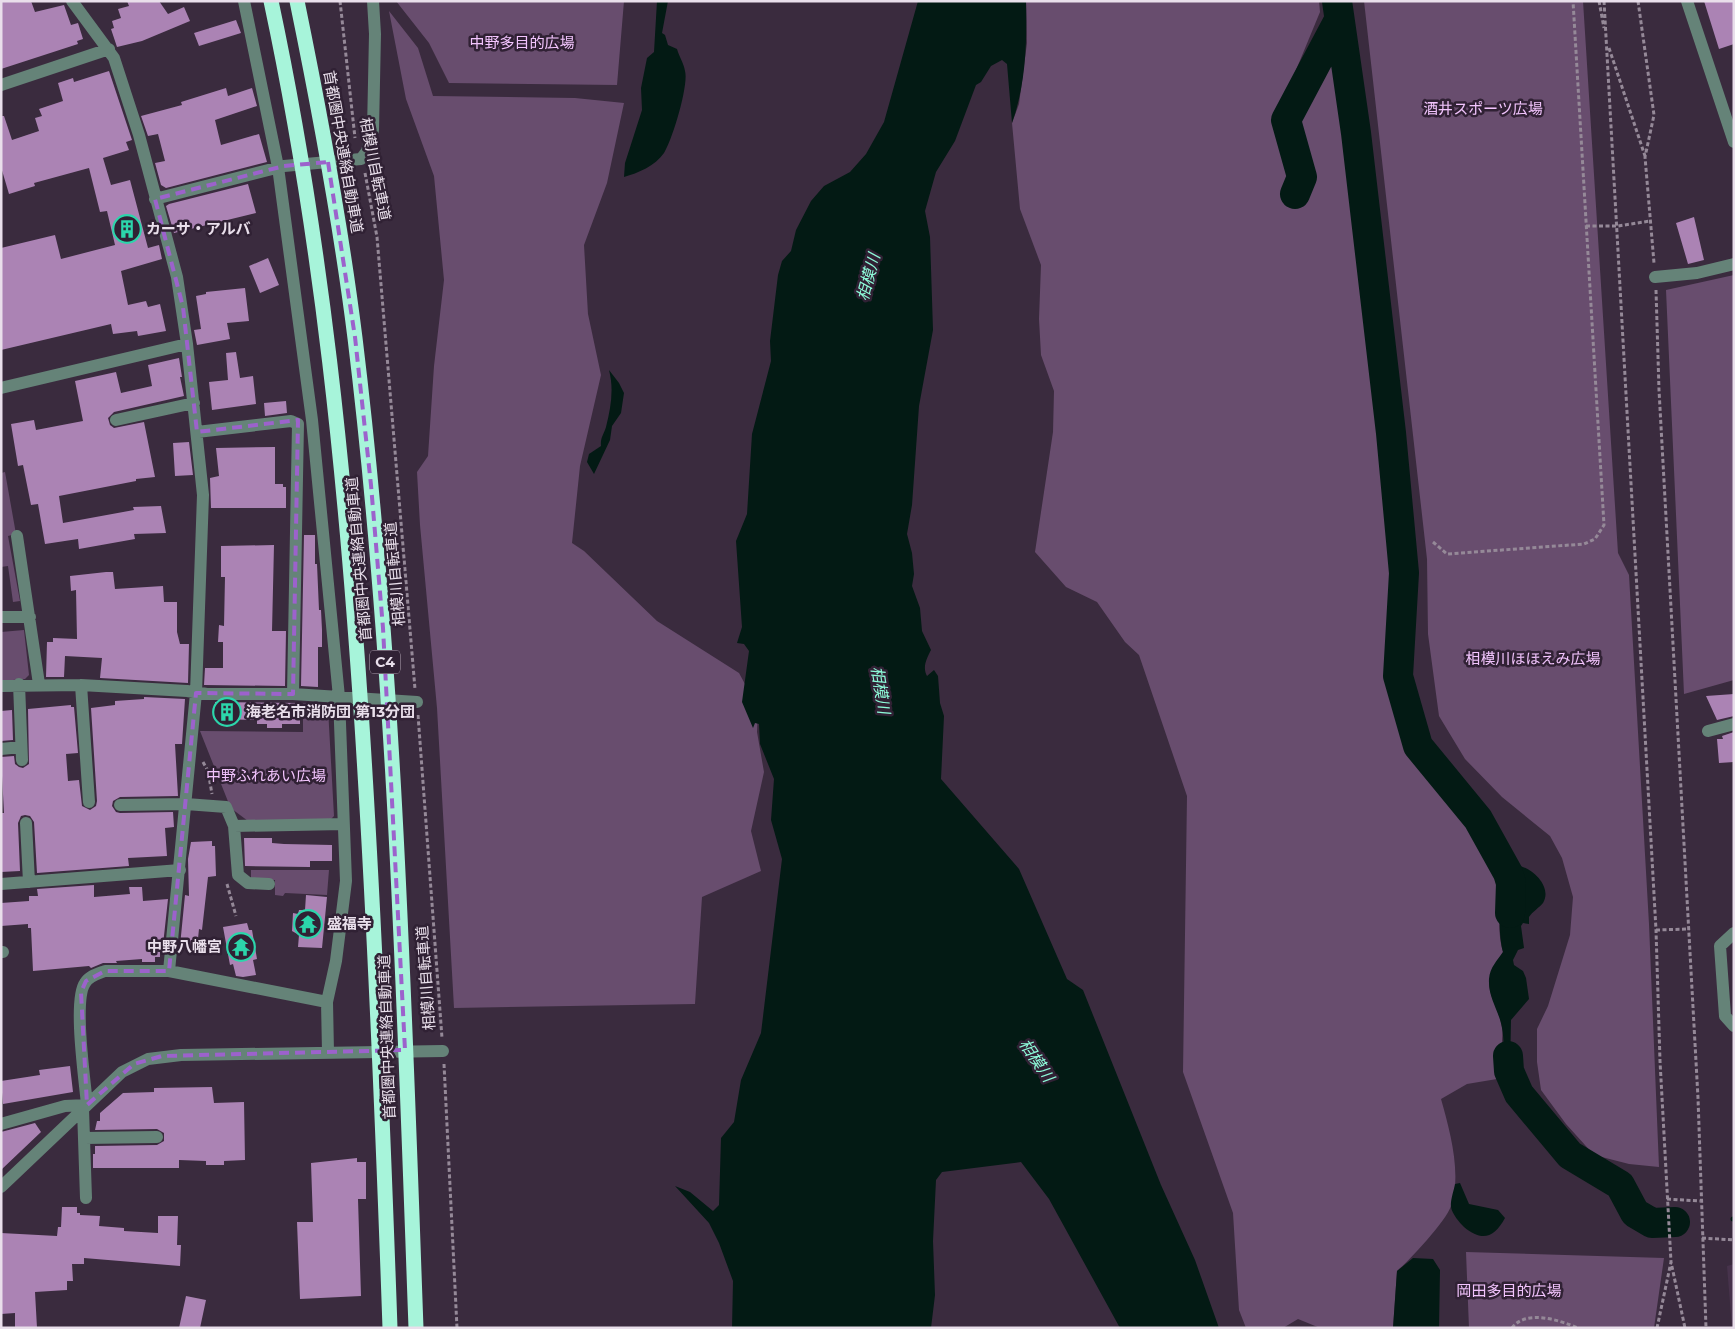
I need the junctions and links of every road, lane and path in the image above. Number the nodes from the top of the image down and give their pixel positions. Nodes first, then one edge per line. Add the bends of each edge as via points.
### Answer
1 (72, 1) edge
2 (244, 1) edge
3 (271, 1) edge
4 (297, 1) edge
5 (340, 1) edge
6 (373, 1) edge
7 (1572, 1) edge
8 (1599, 1) edge
9 (1604, 1) edge
10 (1638, 1) edge
11 (1687, 1) edge
12 (1608, 42) junction
13 (109, 49) junction
14 (1, 85) edge
15 (1734, 142) edge
16 (1645, 156) junction
17 (361, 158) junction
18 (278, 168) junction
19 (155, 199) junction
20 (1650, 220) junction
21 (1586, 226) junction
22 (1618, 226) junction
23 (1734, 264) edge
24 (1655, 277) junction
25 (187, 344) junction
26 (1, 388) edge
27 (194, 403) junction
28 (116, 420) dead end
29 (198, 432) junction
30 (17, 536) dead end
31 (1433, 542) dead end
32 (1, 617) edge
33 (30, 617) junction
34 (19, 684) junction
35 (39, 684) junction
36 (1, 686) edge
37 (82, 686) junction
38 (196, 693) junction
39 (293, 694) junction
40 (339, 697) junction
41 (417, 702) junction
42 (1734, 724) edge
43 (1708, 730) dead end
44 (21, 747) junction
45 (1, 749) edge
46 (22, 760) dead end
47 (90, 802) dead end
48 (186, 804) junction
49 (120, 805) dead end
50 (26, 823) dead end
51 (343, 824) junction
52 (234, 826) junction
53 (180, 870) junction
54 (29, 882) junction
55 (1, 884) edge
56 (269, 884) dead end
57 (1690, 929) junction
58 (1656, 930) junction
59 (1734, 933) edge
60 (169, 971) junction
61 (327, 1002) junction
62 (1734, 1026) edge
63 (443, 1051) junction
64 (328, 1052) junction
65 (85, 1107) junction
66 (1, 1124) edge
67 (157, 1137) dead end
68 (84, 1138) junction
69 (1, 1186) edge
70 (86, 1198) dead end
71 (1668, 1199) junction
72 (1700, 1200) junction
73 (1702, 1238) junction
74 (1734, 1240) edge
75 (1671, 1262) junction
76 (390, 1328) edge
77 (416, 1328) edge
78 (457, 1328) edge
79 (1512, 1328) edge
80 (1578, 1328) edge
81 (1657, 1328) edge
82 (1686, 1328) edge
83 (1706, 1328) edge

1 - 13 street
2 - 18 street
3 - 76 highway, 首都圏中央連絡自動車道 / C4 via 310,210 345,490 371,864
4 - 77 highway, 首都圏中央連絡自動車道 / C4 via 336,206 355,337 371,485 397,856
5 - 17 path, 相模川自転車道 via 354,134
6 - 17 street via 373,130 367,151
7 - 21 path
8 - 12 path
9 - 12 path
10 - 16 path via 1654,115
11 - 15 street
12 - 16 path
12 - 22 path
13 - 14 street
13 - 19 street via 125,88
16 - 20 path
17 - 18 street
17 - 41 path, 相模川自転車道 via 377,237
18 - 19 street
18 - 40 street via 312,420
19 - 25 street via 177,277
20 - 22 path
20 - 24 path
21 - 22 path
21 - 31 path via 1604,525 1601,532 1595,540 1584,544 1447,554
22 - 58 path
23 - 24 street via 1696,273
24 - 57 path via 1659,400
25 - 26 street
25 - 27 street
27 - 28 street
27 - 29 street
29 - 38 street via 203,495
29 - 39 street via 291,421 298,424
30 - 33 street
32 - 33 street
33 - 35 street
34 - 35 street
34 - 36 street
34 - 44 street
35 - 37 street
37 - 38 street
37 - 47 street
38 - 39 street
38 - 48 street
39 - 40 street
40 - 41 street
40 - 51 street
41 - 63 path, 相模川自転車道
42 - 43 street
44 - 45 street
44 - 46 street
48 - 49 street
48 - 52 street via 226,807
48 - 53 street
50 - 54 street
51 - 52 street
51 - 61 street via 346,881 336,961
52 - 56 street via 238,875 248,883
53 - 54 street
53 - 60 street
54 - 55 street
57 - 58 path
57 - 72 path
58 - 71 path
59 - 62 street via 1720,946 1724,1016
60 - 61 street
60 - 65 street via 104,971 86,981 80,992
61 - 64 street
63 - 64 street
63 - 78 path, 相模川自転車道
64 - 65 street via 181,1055 148,1059 122,1072
65 - 66 street via 65,1106
65 - 68 street
65 - 69 street
67 - 68 street
68 - 70 street
71 - 72 path
71 - 75 path
72 - 73 path
73 - 74 path
73 - 83 path
75 - 81 path
75 - 82 path
79 - 80 path via 1518,1320 1529,1317

